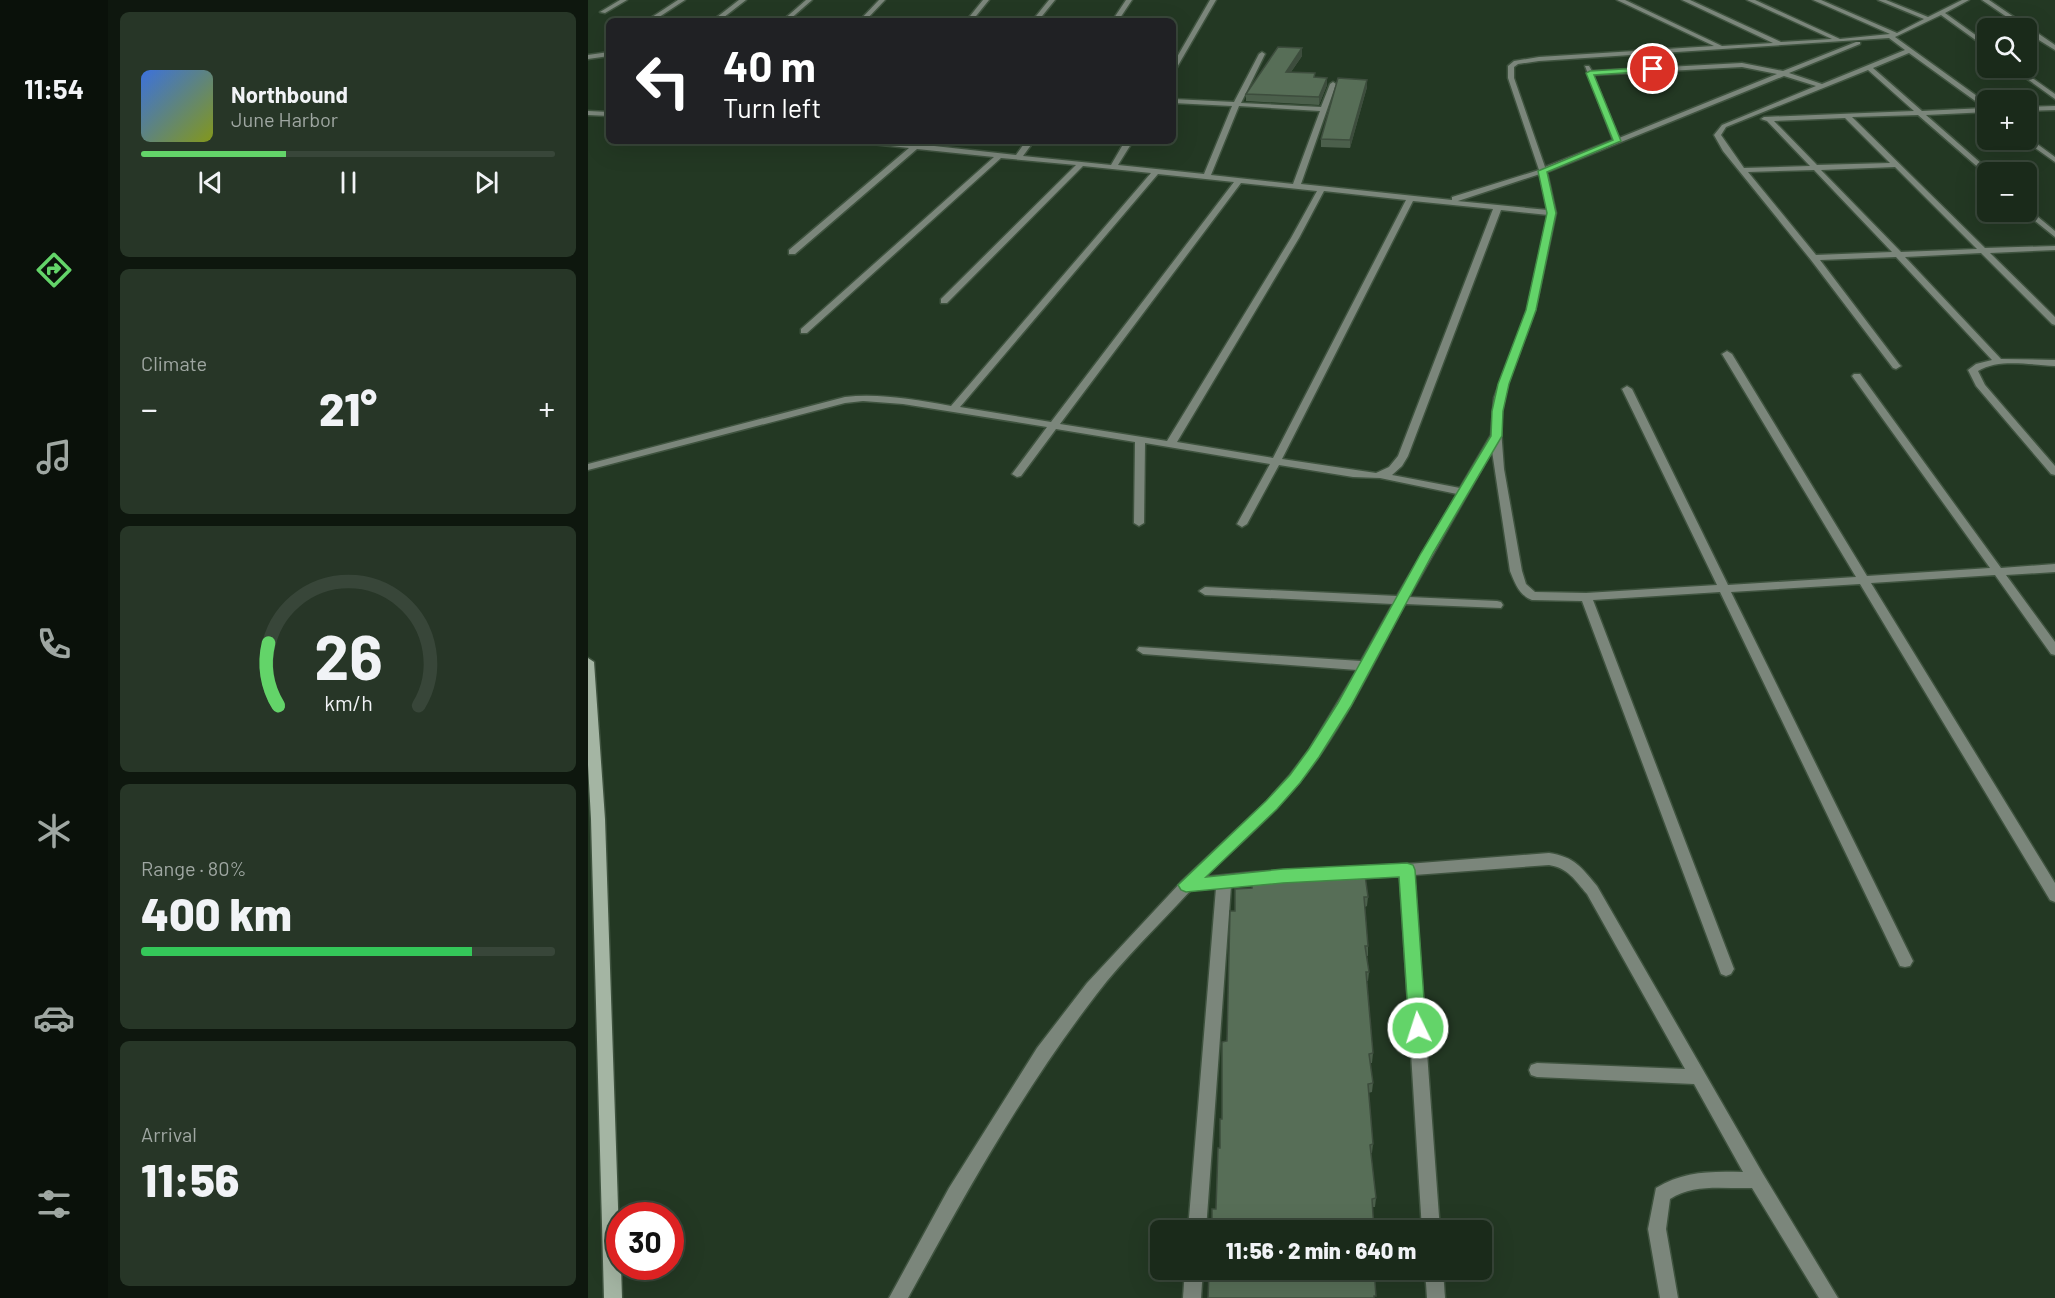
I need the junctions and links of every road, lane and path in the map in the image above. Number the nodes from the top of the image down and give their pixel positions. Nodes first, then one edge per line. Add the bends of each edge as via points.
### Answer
1 (624, 0) edge
2 (682, 0) edge
3 (743, 0) edge
4 (809, 0) edge
5 (882, 0) edge
6 (986, 0) edge
7 (1052, 0) edge
8 (1129, 0) edge
9 (1213, 0) edge
10 (1620, 0) edge
11 (1685, 0) edge
12 (1750, 0) edge
13 (1816, 0) edge
14 (1881, 0) edge
15 (1966, 0) edge
16 (1985, 0) edge
17 (603, 12) dead end
18 (1940, 12) junction
19 (654, 18) edge
20 (719, 18) edge
21 (788, 18) edge
22 (865, 18) edge
23 (971, 18) edge
24 (1037, 18) edge
25 (1117, 18) edge
26 (1928, 18) junction
27 (2010, 18) edge
28 (1894, 36) junction
29 (2037, 36) edge
30 (1868, 39) junction
31 (1977, 39) edge
32 (1840, 41) junction
33 (1781, 44) junction
34 (1721, 48) junction
35 (2055, 48) edge
36 (1911, 51) junction
37 (606, 54) edge
38 (1262, 54) dead end
39 (1583, 56) junction
40 (588, 57) edge
41 (1176, 64) edge
42 (1869, 68) junction
43 (1590, 73) junction
44 (1783, 74) junction
45 (2029, 78) edge
46 (1333, 84) dead end
47 (1822, 86) junction
48 (2055, 97) edge
49 (1176, 101) edge
50 (1977, 101) edge
51 (1236, 105) junction
52 (2055, 108) edge
53 (1323, 109) junction
54 (2037, 109) edge
55 (1977, 110) edge
56 (588, 113) edge
57 (1920, 113) junction
58 (606, 114) edge
59 (1847, 116) junction
60 (1768, 118) junction
61 (1739, 120) junction
62 (1617, 141) junction
63 (895, 144) edge
64 (1028, 144) edge
65 (1127, 144) edge
66 (935, 145) edge
67 (916, 146) junction
68 (2037, 146) edge
69 (1000, 155) junction
70 (1018, 157) junction
71 (2055, 160) edge
72 (1082, 164) junction
73 (1977, 164) edge
74 (1898, 165) junction
75 (1113, 167) junction
76 (1816, 168) junction
77 (1744, 170) junction
78 (1543, 171) junction
79 (1156, 172) junction
80 (1207, 177) junction
81 (1239, 181) junction
82 (1296, 187) junction
83 (1321, 190) junction
84 (1411, 198) junction
85 (1449, 201) junction
86 (1498, 207) junction
87 (1552, 213) junction
88 (2037, 219) edge
89 (2055, 235) edge
90 (2055, 248) edge
91 (1984, 250) junction
92 (792, 252) dead end
93 (1898, 254) junction
94 (1814, 258) junction
95 (944, 301) dead end
96 (2055, 322) edge
97 (804, 331) dead end
98 (1727, 354) dead end
99 (1999, 363) junction
100 (2055, 363) edge
101 (1896, 366) dead end
102 (1857, 376) dead end
103 (1627, 388) dead end
104 (953, 409) junction
105 (1053, 426) junction
106 (1496, 436) junction
107 (1140, 440) junction
108 (1170, 445) junction
109 (1276, 461) junction
110 (588, 467) edge
111 (2055, 472) edge
112 (1017, 474) dead end
113 (1382, 476) junction
114 (1464, 492) junction
115 (1139, 523) dead end
116 (1242, 524) dead end
117 (2055, 568) edge
118 (1997, 571) junction
119 (1864, 579) junction
120 (1724, 587) junction
121 (1205, 591) dead end
122 (1586, 597) junction
123 (1401, 600) junction
124 (1497, 605) dead end
125 (1143, 650) dead end
126 (2055, 651) edge
127 (588, 662) edge
128 (1366, 666) junction
129 (1407, 870) junction
130 (1224, 881) junction
131 (1186, 885) junction
132 (2055, 896) edge
133 (1905, 961) dead end
134 (1726, 969) dead end
135 (1537, 1070) dead end
136 (1698, 1077) junction
137 (1757, 1180) junction
138 (1198, 1220) edge
139 (1430, 1220) edge
140 (1193, 1280) edge
141 (1435, 1280) edge
142 (613, 1298) edge
143 (898, 1298) edge
144 (1191, 1298) edge
145 (1436, 1298) edge
146 (1669, 1298) edge
147 (1829, 1298) edge

1 - 17 street
2 - 19 street
3 - 20 street
4 - 21 street
5 - 22 street
6 - 23 street
7 - 24 street
8 - 25 street
9 - 41 street
10 - 34 street
11 - 33 street
12 - 32 street
13 - 28 street
14 - 26 street
15 - 18 street
16 - 27 street
18 - 26 street
18 - 31 street
26 - 28 street
28 - 30 street
28 - 36 street
29 - 35 street
30 - 32 street
30 - 44 street
32 - 33 street
33 - 34 street
34 - 39 street
36 - 42 street
36 - 50 street
37 - 40 street
38 - 51 street
39 - 43 street
39 - 78 street via 1526,60 1511,66 1511,78
42 - 47 street
42 - 57 street
43 - 44 street via 1730,65
43 - 62 street
44 - 47 street
44 - 62 street
45 - 48 street
46 - 53 street
47 - 61 street
49 - 51 street
51 - 53 street
51 - 80 street
52 - 54 street
53 - 82 street
55 - 57 street
56 - 58 street
57 - 59 street
57 - 73 street
59 - 60 street
59 - 74 street
60 - 61 street
60 - 76 street
61 - 77 street via 1724,126 1717,135
62 - 78 street
63 - 67 street
64 - 70 street
65 - 75 street
66 - 67 street
66 - 69 street
67 - 92 street
68 - 71 street
69 - 70 street
69 - 97 street
70 - 72 street
72 - 75 street
72 - 95 street
74 - 76 street
74 - 91 street
75 - 79 street
76 - 77 street
76 - 93 street
77 - 94 street
78 - 85 street
78 - 87 street
79 - 80 street
79 - 104 street
80 - 81 street
81 - 82 street
81 - 105 street
82 - 83 street
83 - 84 street
83 - 108 street
84 - 85 street
84 - 109 street
85 - 86 street
86 - 87 street
86 - 113 street via 1403,456 1392,472
87 - 106 street via 1531,310 1497,411
88 - 89 street
90 - 91 street
91 - 93 street
91 - 96 street
93 - 94 street
93 - 99 street
94 - 101 street
98 - 119 street
99 - 100 street
99 - 111 street via 1978,366 1973,370 1975,378
102 - 118 street
103 - 120 street
104 - 105 street
104 - 110 street via 883,398 845,400
105 - 107 street
105 - 112 street
106 - 114 street
106 - 122 street via 1521,585 1532,596 1541,598
107 - 108 street
107 - 115 street
108 - 109 street
109 - 113 street
109 - 116 street
113 - 114 street
114 - 123 street
117 - 118 street
118 - 119 street
118 - 126 street
119 - 120 street
119 - 132 street
120 - 122 street
120 - 133 street
121 - 123 street
122 - 134 street
123 - 124 street
123 - 128 street
125 - 128 street
127 - 142 main road via 598,819
128 - 131 street via 1295,779
129 - 130 street
129 - 136 street via 1534,858 1562,861 1574,868 1592,890
129 - 139 street
130 - 131 street
130 - 138 street
131 - 143 street via 1092,988 1043,1053 961,1184
135 - 136 street
136 - 137 street
137 - 146 street via 1687,1181 1662,1194 1657,1229
137 - 147 street
140 - 144 street
141 - 145 street

